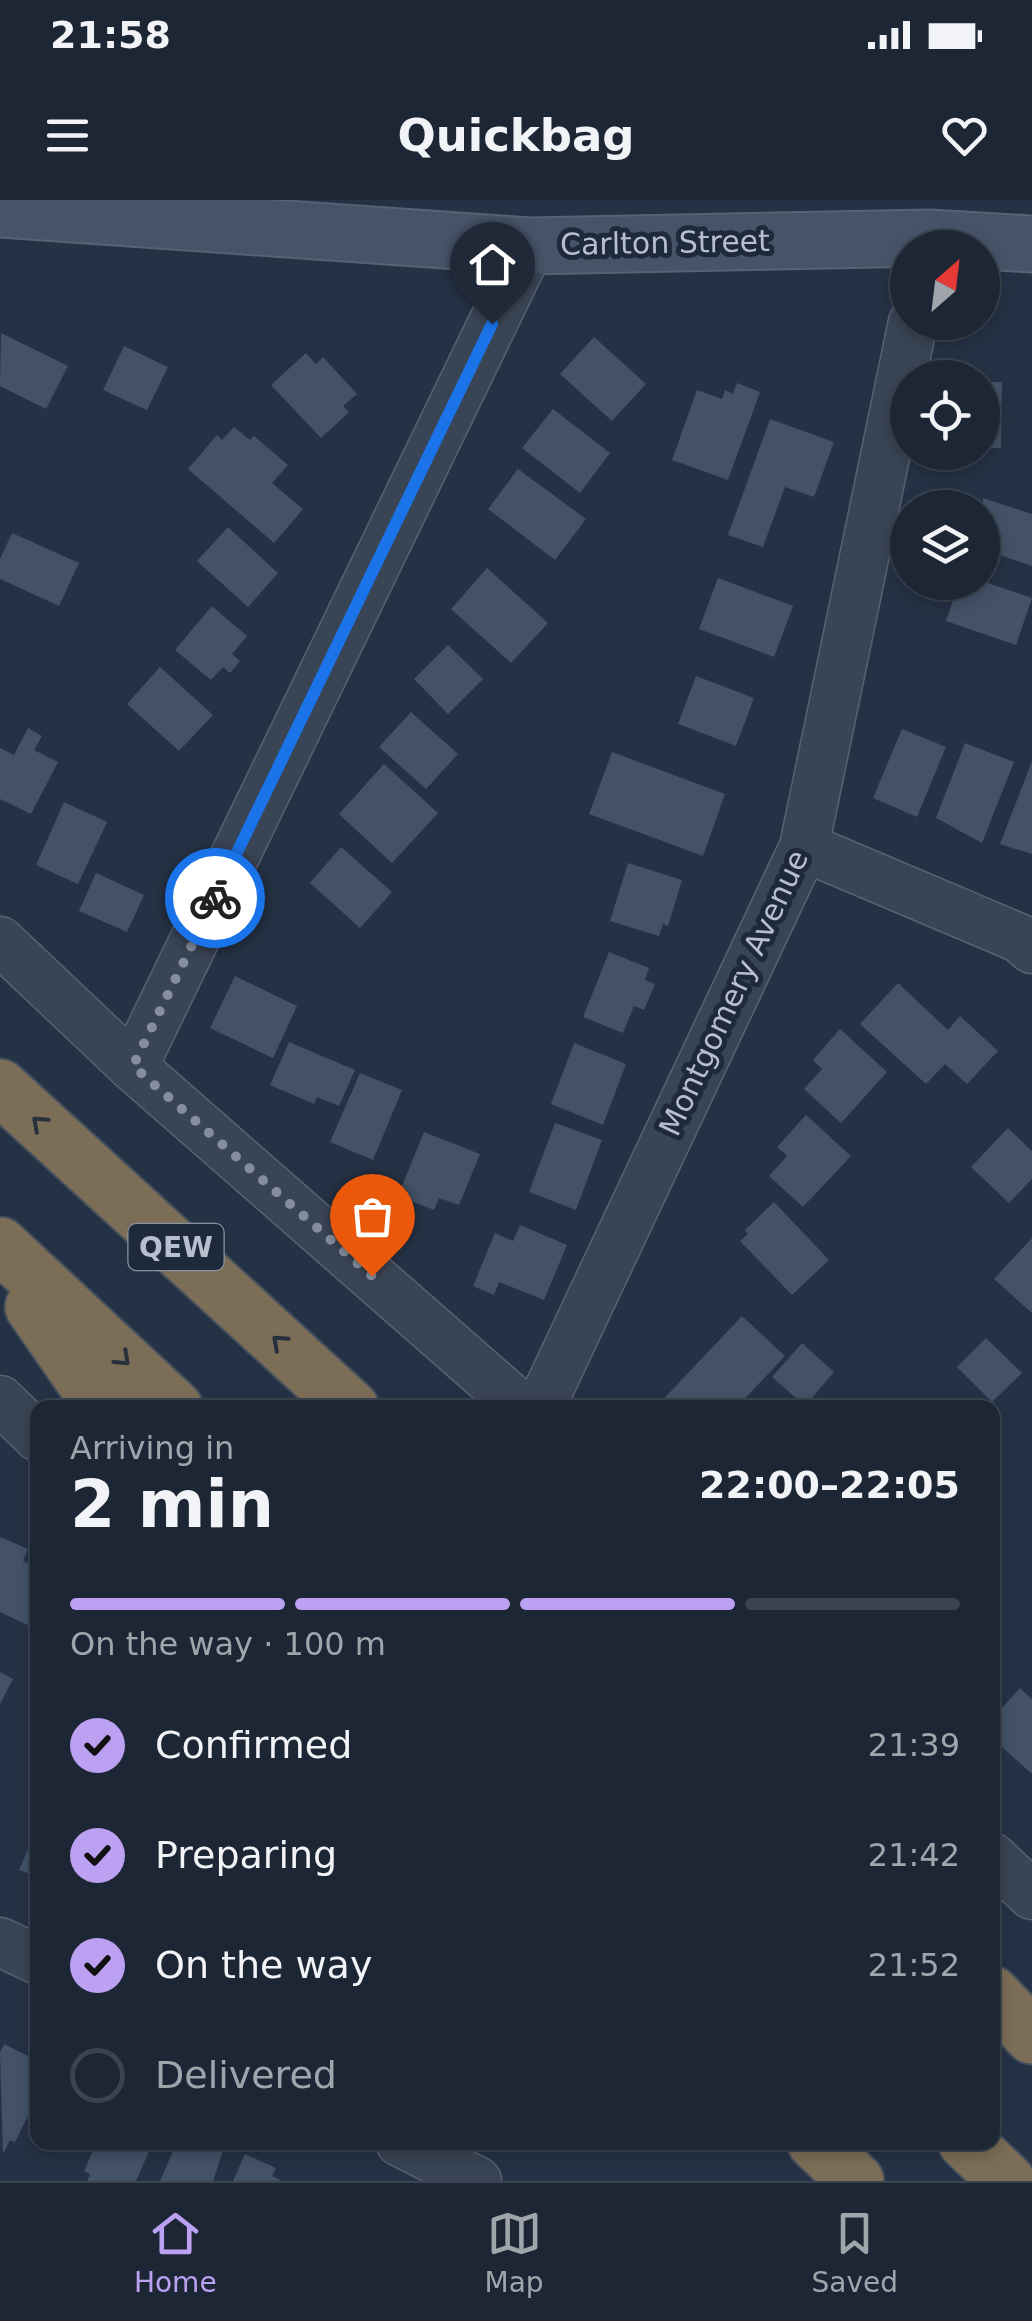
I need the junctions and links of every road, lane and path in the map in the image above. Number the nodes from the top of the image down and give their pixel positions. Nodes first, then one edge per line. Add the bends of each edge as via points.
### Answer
1 (0, 210) edge
2 (184, 210) edge
3 (890, 243) edge
4 (1000, 244) edge
5 (1032, 244) edge
6 (530, 246) junction
7 (909, 340) edge
8 (804, 847) junction
9 (0, 941) edge
10 (1032, 949) edge
11 (133, 1066) junction
12 (0, 1087) edge
13 (0, 1244) edge
14 (0, 1259) edge
15 (0, 1400) edge
16 (97, 1400) edge
17 (166, 1400) edge
18 (342, 1400) edge
19 (513, 1400) edge
20 (544, 1400) edge
21 (30, 1429) edge
22 (1000, 1865) edge
23 (1032, 1895) edge
24 (0, 1942) edge
25 (30, 1956) edge
26 (424, 2150) edge
27 (823, 2150) edge
28 (974, 2150) edge
29 (465, 2164) edge
30 (856, 2181) edge
31 (1007, 2181) edge

1 - 2 main road, Carlton Street
2 - 6 main road, Carlton Street
3 - 6 main road, Carlton Street
4 - 5 main road, Carlton Street
6 - 11 street
7 - 8 street, Montgomery Avenue
8 - 10 street
8 - 20 street, Montgomery Avenue
9 - 11 street
11 - 19 street
18 -> 12 highway, QEW
13 -> 17 highway
14 - 16 highway
15 - 21 street
22 - 23 street
24 - 25 street
26 - 29 street
27 - 30 highway
28 - 31 highway

